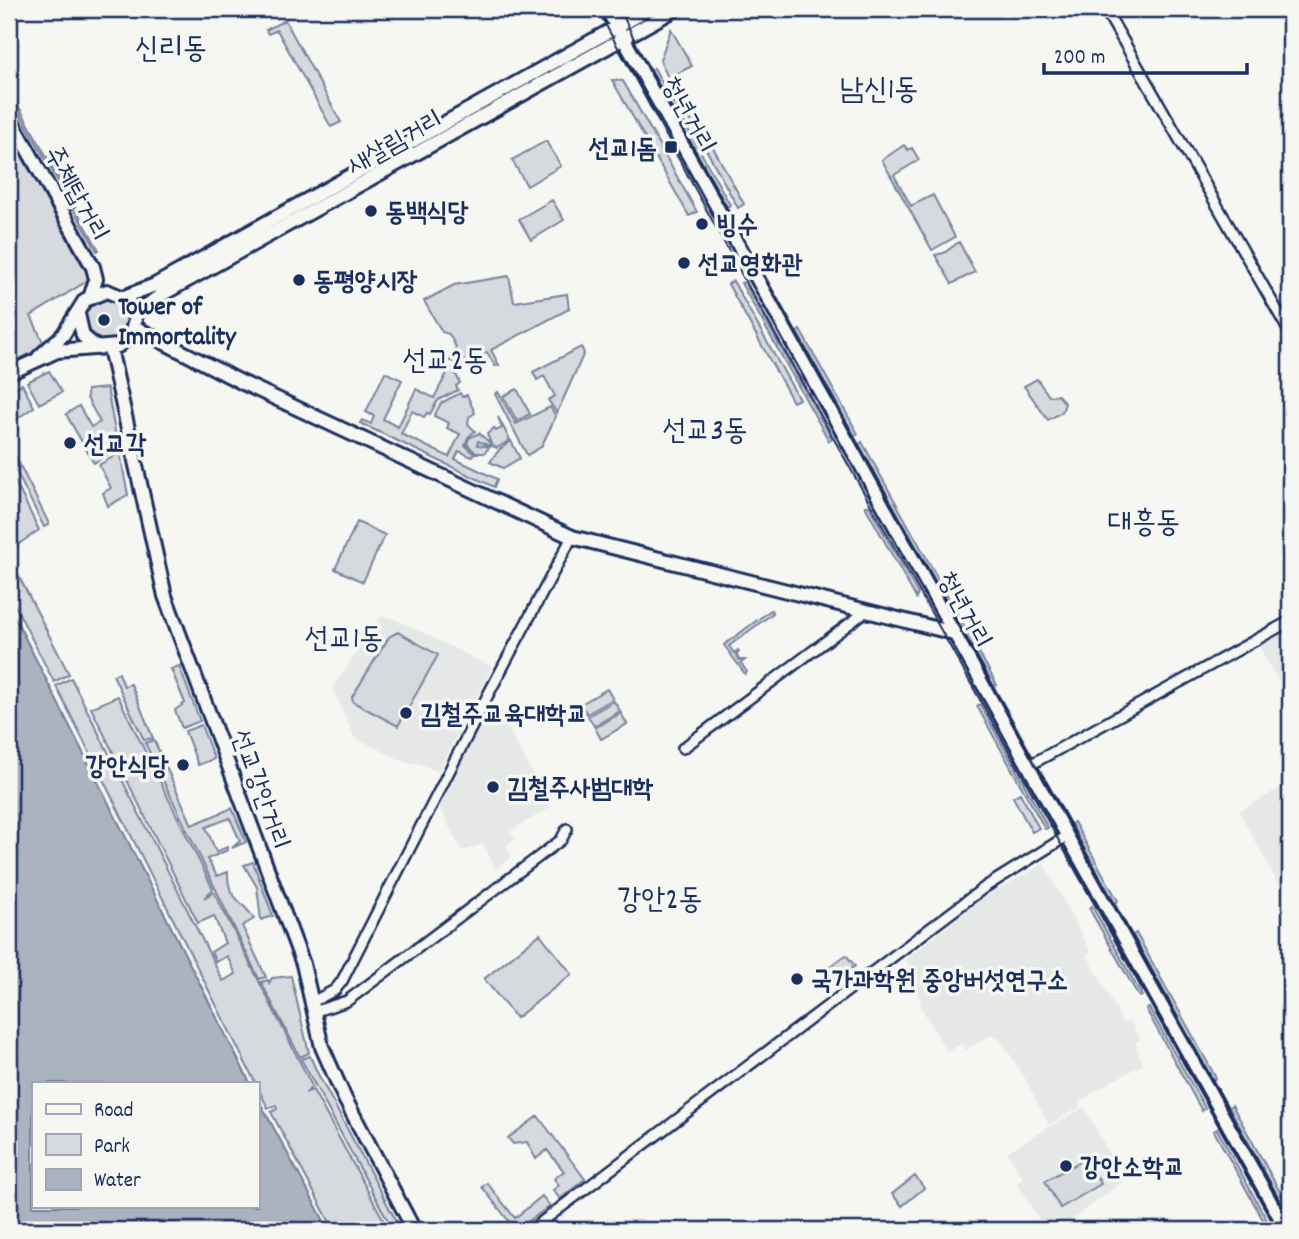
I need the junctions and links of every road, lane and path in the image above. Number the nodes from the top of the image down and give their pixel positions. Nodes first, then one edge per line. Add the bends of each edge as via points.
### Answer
1 (607, 9) edge
2 (649, 9) edge
3 (676, 9) edge
4 (1105, 9) edge
5 (620, 32) junction
6 (9, 116) edge
7 (93, 267) junction
8 (120, 294) junction
9 (91, 295) junction
10 (78, 314) junction
11 (134, 320) junction
12 (1290, 333) edge
13 (95, 346) junction
14 (110, 348) junction
15 (39, 357) junction
16 (9, 373) edge
17 (572, 537) junction
18 (865, 612) junction
19 (1290, 621) edge
20 (954, 633) junction
21 (683, 748) dead end
22 (1028, 766) junction
23 (567, 829) dead end
24 (1067, 836) junction
25 (315, 1006) junction
26 (414, 1230) edge
27 (531, 1230) edge
28 (1287, 1230) edge

1 - 5 main road, 청년거리
2 - 5 main road, 새살림거리
3 - 5 main road, 새살림거리
4 - 12 street
5 - 8 main road, 새살림거리 via 155,285
5 - 11 main road, 새살림거리 via 161,295
5 - 20 main road, 청년거리
6 - 7 main road, 주체탑거리
7 - 8 main road
7 - 9 main road, 주체탑거리 via 96,279
8 - 9 main road, 새살림거리
8 - 11 main road
9 - 10 main road
10 - 13 main road via 83,336
10 - 15 main road
11 - 14 main road, 새살림거리 via 125,341
11 - 17 main road via 242,382
13 - 14 main road
13 - 15 main road
14 - 25 main road, 선교강안거리 via 165,596
15 - 16 main road
17 - 18 main road
17 - 25 street via 342,981
18 - 20 main road
18 - 21 street
19 - 22 street
20 - 22 main road, 청년거리
22 - 24 main road, 청년거리
23 - 25 street via 561,839 347,1001
24 - 27 street via 985,887
24 - 28 main road, 청년거리
25 - 26 main road, 선교강안거리 via 331,1069

